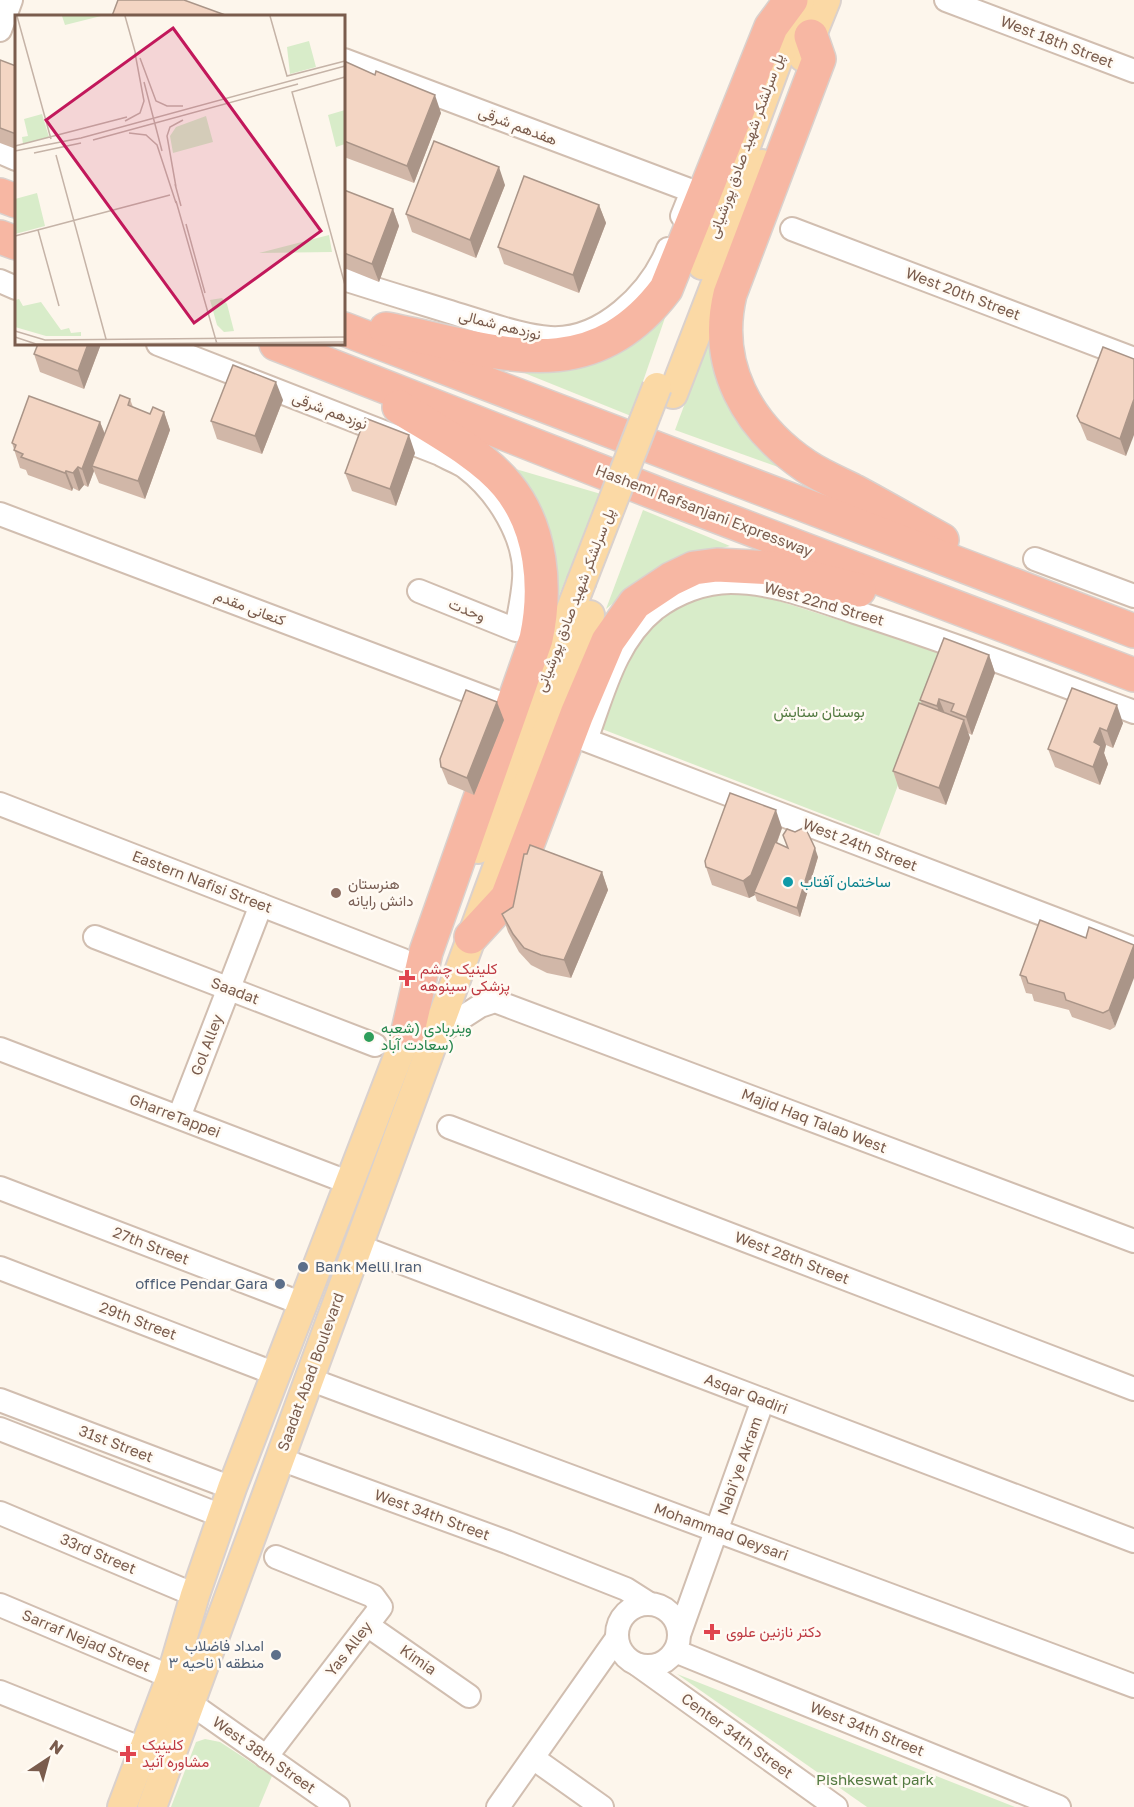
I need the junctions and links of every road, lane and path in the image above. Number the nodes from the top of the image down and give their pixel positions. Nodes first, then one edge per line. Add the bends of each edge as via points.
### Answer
1 (11, 0) edge
2 (791, 0) edge
3 (800, 0) edge
4 (826, 0) edge
5 (946, 0) edge
6 (6, 26) edge
7 (811, 36) junction
8 (345, 60) edge
9 (1134, 71) edge
10 (0, 152) edge
11 (15, 159) edge
12 (692, 191) joint
13 (0, 195) edge
14 (15, 201) edge
15 (792, 229) dead end
16 (0, 237) edge
17 (15, 243) edge
18 (345, 279) edge
19 (0, 281) edge
20 (15, 288) edge
21 (345, 321) edge
22 (345, 329) edge
23 (161, 345) edge
24 (279, 345) edge
25 (1134, 360) edge
26 (328, 364) junction
27 (665, 390) junction
28 (0, 514) edge
29 (1035, 560) dead end
30 (590, 586) junction
31 (419, 591) dead end
32 (1041, 596) junction
33 (1134, 596) edge
34 (980, 617) junction
35 (516, 630) joint
36 (1134, 631) edge
37 (1134, 675) edge
38 (500, 703) dead end
39 (1134, 712) edge
40 (586, 740) joint
41 (0, 804) edge
42 (261, 905) junction
43 (95, 937) dead end
44 (471, 937) junction
45 (1134, 949) edge
46 (404, 960) dead end
47 (229, 989) junction
48 (422, 1033) junction
49 (375, 1045) dead end
50 (0, 1049) edge
51 (179, 1117) junction
52 (449, 1127) dead end
53 (350, 1183) junction
54 (0, 1188) edge
55 (1134, 1242) edge
56 (358, 1246) junction
57 (0, 1269) edge
58 (303, 1304) junction
59 (276, 1374) junction
60 (309, 1378) junction
61 (1134, 1389) edge
62 (0, 1400) edge
63 (763, 1400) junction
64 (0, 1429) edge
65 (279, 1459) junction
66 (232, 1488) junction
67 (0, 1512) edge
68 (222, 1516) junction
69 (717, 1531) junction
70 (1134, 1541) edge
71 (276, 1557) dead end
72 (197, 1588) junction
73 (231, 1592) junction
74 (648, 1603) junction
75 (0, 1605) edge
76 (368, 1625) junction
77 (617, 1638) junction
78 (677, 1642) junction
79 (638, 1665) junction
80 (171, 1677) junction
81 (1134, 1686) edge
82 (0, 1692) edge
83 (469, 1696) dead end
84 (190, 1703) junction
85 (145, 1750) junction
86 (266, 1757) junction
87 (533, 1758) junction
88 (122, 1807) edge
89 (152, 1807) edge
90 (338, 1807) edge
91 (498, 1807) edge
92 (602, 1807) edge
93 (836, 1807) edge
94 (1059, 1807) edge

1 - 6 street
2 - 21 highway via 771,27 666,289 625,331 578,353 532,357
3 - 27 main road, پل سرلشکر شهید صادق پورشیانی
4 - 7 main road
5 - 9 street, West 18th Street
7 - 27 main road, پل سرلشکر شهید صادق پورشیانی
7 - 32 highway via 819,59 735,277 725,316 726,353 736,388 762,429 806,466
8 - 12 street, هفدهم شرقی
10 - 11 street
12 - 18 street, نوزدهم شمالی via 665,257 647,285 612,318 591,330 550,338 500,327
13 - 14 highway
15 - 25 street, West 20th Street
16 - 17 highway
19 - 20 street
22 - 32 highway
23 - 35 street, نوزدهم شرقی via 440,454 464,467 498,503 513,527 522,553 524,578
24 - 26 highway, Hashemi Rafsanjani Expressway
26 - 34 highway, Hashemi Rafsanjani Expressway
26 - 48 highway via 467,452 507,484 532,532 541,574 541,618 536,639 426,952
27 - 30 main road, پل سرلشکر شهید صادق پورشیانی
28 - 38 street, کنعانی مقدم
29 - 33 street
30 - 44 main road, پل سرلشکر شهید صادق پورشیانی
30 - 48 main road, پل سرلشکر شهید صادق پورشیانی
31 - 35 street, وحدت
32 - 36 highway
34 - 37 highway, Hashemi Rafsanjani Expressway
34 - 44 highway via 751,565 694,568 651,591 619,623 608,641 507,898
39 - 40 street, West 22nd Street via 928,635 796,593 730,582 680,594 655,609 632,633 620,651
40 - 45 street, West 24th Street
41 - 42 street, Eastern Nafisi Street
42 - 46 street, Eastern Nafisi Street
42 - 47 street, Gol Alley
43 - 47 street, Saadat
44 - 48 main road, Saadat Abad Boulevard
47 - 49 street, Saadat
47 - 51 street, Gol Alley
48 - 53 main road, Saadat Abad Boulevard
48 - 55 street, Majid Haq Talab West via 495,1001
48 - 56 main road, Saadat Abad Boulevard
50 - 51 street, GharreTappei
51 - 53 street, GharreTappei
52 - 61 street, West 28th Street
53 - 58 main road, Saadat Abad Boulevard
54 - 58 street, 27th Street
56 - 60 main road, Saadat Abad Boulevard
56 - 63 street, Asqar Qadiri
57 - 59 street, 29th Street
58 - 59 main road, Saadat Abad Boulevard
59 - 66 main road, Saadat Abad Boulevard
60 - 65 main road, Saadat Abad Boulevard
60 - 69 street, Mohammad Qeysari
62 - 66 street, 31st Street
63 - 69 street, Nabi'ye Akram
63 - 70 street, Asqar Qadiri
64 - 68 street, 31st Street
65 - 73 main road, Saadat Abad Boulevard
65 - 74 street, West 34th Street via 529,1551 626,1589
66 - 68 main road, Saadat Abad Boulevard
67 - 72 street, 33rd Street
68 - 72 main road, Saadat Abad Boulevard
69 - 78 street, Nabi'ye Akram
69 - 81 street, Mohammad Qeysari
71 - 76 street, Yas Alley via 372,1596 381,1607
72 - 73 main road
72 - 80 main road, Saadat Abad Boulevard
73 - 84 main road, Saadat Abad Boulevard
74 - 77 street via 623,1616
74 - 78 street via 672,1615
75 - 80 street, Sarraf Nejad Street
76 - 83 street, Kimia
76 - 86 street, Yas Alley
77 - 79 street via 621,1652
77 - 87 street
78 - 79 street via 659,1665
78 - 94 street, West 34th Street
79 - 93 street, Center 34th Street
80 - 85 main road, Saadat Abad Boulevard
82 - 85 street
84 - 86 street, West 38th Street
84 - 89 main road, Saadat Abad Boulevard
85 - 88 main road, Saadat Abad Boulevard
86 - 90 street, West 38th Street
87 - 91 street
87 - 92 street

